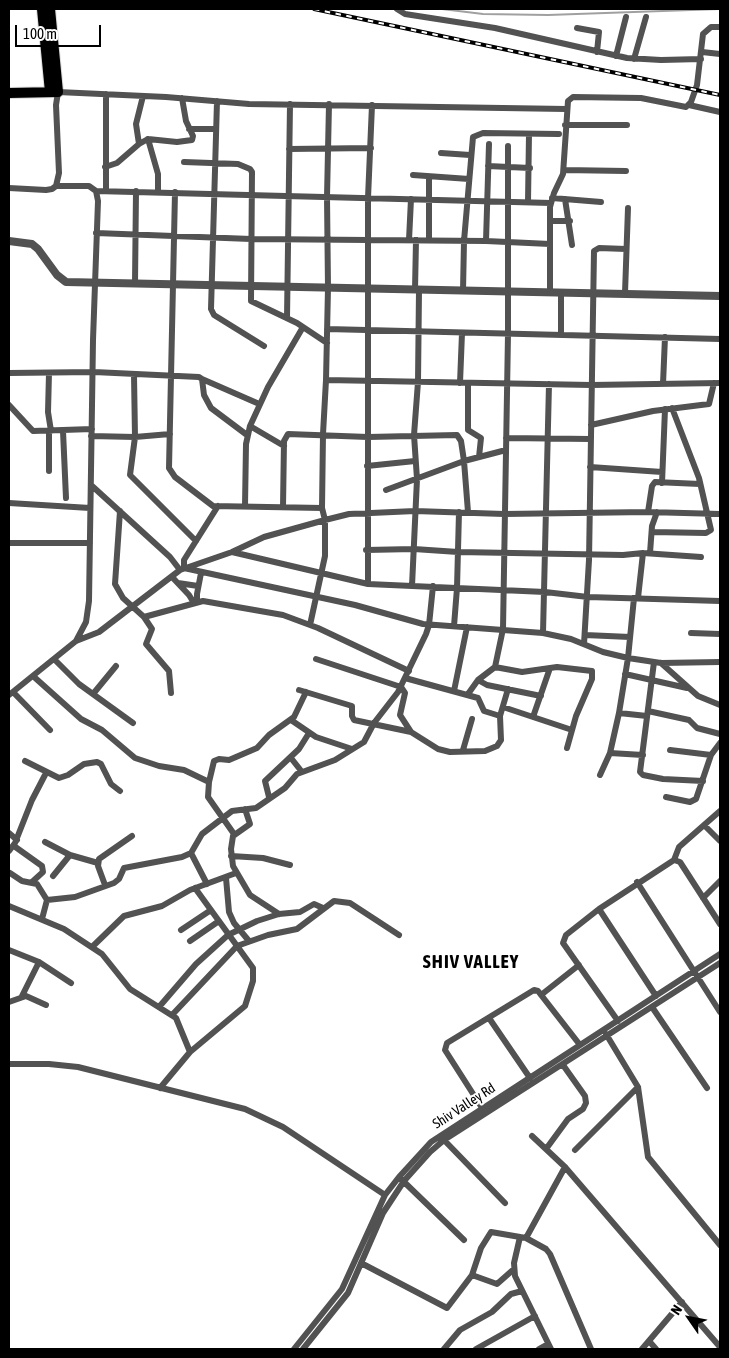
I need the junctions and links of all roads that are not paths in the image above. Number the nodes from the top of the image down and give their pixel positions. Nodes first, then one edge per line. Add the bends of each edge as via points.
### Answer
1 (42, 9) edge
2 (50, 9) edge
3 (397, 9) edge
4 (626, 17) dead end
5 (646, 17) dead end
6 (720, 27) edge
7 (577, 28) dead end
8 (597, 52) junction
9 (720, 54) edge
10 (701, 55) junction
11 (51, 56) junction
12 (616, 56) junction
13 (634, 59) junction
14 (9, 92) edge
15 (54, 92) junction
16 (106, 94) junction
17 (143, 96) junction
18 (182, 98) junction
19 (217, 102) junction
20 (290, 104) junction
21 (329, 104) junction
22 (372, 105) junction
23 (689, 105) junction
24 (566, 108) junction
25 (720, 112) edge
26 (565, 125) junction
27 (627, 125) dead end
28 (189, 129) junction
29 (216, 129) junction
30 (529, 134) junction
31 (559, 134) dead end
32 (148, 139) junction
33 (139, 144) junction
34 (489, 144) dead end
35 (508, 146) dead end
36 (328, 148) junction
37 (371, 148) junction
38 (289, 149) junction
39 (441, 154) dead end
40 (470, 156) junction
41 (184, 162) dead end
42 (214, 163) junction
43 (488, 166) junction
44 (105, 167) junction
45 (508, 167) junction
46 (530, 168) junction
47 (564, 170) junction
48 (626, 171) dead end
49 (413, 175) dead end
50 (429, 176) junction
51 (469, 179) junction
52 (56, 186) junction
53 (9, 188) edge
54 (106, 190) junction
55 (96, 191) junction
56 (136, 191) junction
57 (158, 192) junction
58 (175, 192) junction
59 (213, 194) junction
60 (252, 195) junction
61 (288, 196) junction
62 (327, 197) junction
63 (368, 198) junction
64 (410, 199) junction
65 (566, 199) junction
66 (429, 200) junction
67 (552, 200) junction
68 (467, 201) junction
69 (487, 201) junction
70 (508, 202) junction
71 (528, 202) junction
72 (601, 202) dead end
73 (628, 208) dead end
74 (550, 220) junction
75 (570, 221) junction
76 (96, 233) junction
77 (137, 236) junction
78 (174, 237) junction
79 (212, 238) junction
80 (250, 239) junction
81 (289, 240) junction
82 (327, 240) junction
83 (368, 240) junction
84 (412, 240) junction
85 (430, 240) junction
86 (9, 241) edge
87 (464, 241) junction
88 (486, 241) junction
89 (509, 242) junction
90 (550, 244) junction
91 (572, 245) dead end
92 (626, 249) junction
93 (95, 282) junction
94 (135, 283) junction
95 (174, 284) junction
96 (211, 285) junction
97 (249, 286) junction
98 (287, 287) junction
99 (328, 288) junction
100 (368, 288) junction
101 (417, 290) junction
102 (463, 291) junction
103 (508, 292) junction
104 (550, 292) junction
105 (593, 292) junction
106 (561, 293) junction
107 (625, 293) junction
108 (720, 296) edge
109 (287, 318) junction
110 (303, 327) junction
111 (327, 329) junction
112 (368, 331) junction
113 (418, 333) junction
114 (462, 333) junction
115 (508, 334) junction
116 (561, 335) junction
117 (593, 335) junction
118 (665, 337) junction
119 (720, 339) edge
120 (327, 343) junction
121 (264, 346) dead end
122 (94, 372) junction
123 (9, 373) edge
124 (49, 373) junction
125 (134, 375) junction
126 (172, 377) junction
127 (202, 379) junction
128 (326, 380) junction
129 (369, 381) junction
130 (418, 382) junction
131 (460, 383) junction
132 (468, 383) junction
133 (717, 383) edge
134 (507, 384) junction
135 (549, 384) junction
136 (663, 384) junction
137 (591, 385) junction
138 (257, 403) dead end
139 (9, 405) edge
140 (668, 408) junction
141 (591, 425) junction
142 (250, 426) junction
143 (50, 431) junction
144 (63, 431) junction
145 (92, 432) junction
146 (170, 434) junction
147 (322, 434) junction
148 (414, 435) junction
149 (247, 436) junction
150 (134, 437) junction
151 (368, 437) junction
152 (506, 438) junction
153 (548, 438) junction
154 (590, 439) junction
155 (284, 446) junction
156 (506, 450) junction
157 (479, 457) junction
158 (415, 461) junction
159 (464, 461) junction
160 (367, 466) junction
161 (590, 468) junction
162 (49, 472) dead end
163 (662, 472) junction
164 (417, 479) junction
165 (662, 482) junction
166 (700, 484) junction
167 (91, 486) junction
168 (386, 490) dead end
169 (66, 498) dead end
170 (9, 503) edge
171 (218, 506) junction
172 (245, 506) junction
173 (283, 507) junction
174 (90, 508) junction
175 (322, 508) junction
176 (120, 511) junction
177 (415, 511) junction
178 (366, 512) junction
179 (459, 512) junction
180 (468, 512) junction
181 (648, 512) junction
182 (657, 512) junction
183 (547, 513) junction
184 (588, 513) junction
185 (504, 514) junction
186 (707, 514) junction
187 (720, 514) edge
188 (325, 520) junction
189 (652, 532) junction
190 (196, 541) junction
191 (9, 543) edge
192 (90, 543) junction
193 (414, 549) junction
194 (366, 550) junction
195 (232, 552) junction
196 (458, 552) junction
197 (504, 553) junction
198 (546, 553) junction
199 (643, 553) junction
200 (589, 554) junction
201 (650, 554) junction
202 (701, 557) dead end
203 (182, 569) junction
204 (322, 572) junction
205 (201, 573) junction
206 (172, 577) junction
207 (178, 583) junction
208 (368, 584) junction
209 (198, 586) junction
210 (412, 586) junction
211 (433, 586) junction
212 (458, 588) junction
213 (504, 591) junction
214 (545, 592) junction
215 (316, 597) junction
216 (588, 597) junction
217 (636, 598) junction
218 (720, 601) edge
219 (196, 603) junction
220 (133, 607) junction
221 (144, 617) junction
222 (310, 625) junction
223 (429, 625) junction
224 (454, 626) junction
225 (467, 627) junction
226 (503, 629) junction
227 (543, 633) junction
228 (691, 633) dead end
229 (720, 634) edge
230 (585, 635) junction
231 (630, 636) junction
232 (76, 641) junction
233 (584, 644) junction
234 (628, 658) junction
235 (54, 659) junction
236 (316, 659) dead end
237 (657, 662) junction
238 (720, 662) edge
239 (116, 666) dead end
240 (495, 667) junction
241 (550, 668) junction
242 (409, 671) junction
243 (625, 674) junction
244 (32, 676) junction
245 (405, 678) junction
246 (478, 680) junction
247 (652, 681) junction
248 (401, 688) junction
249 (688, 688) junction
250 (508, 689) junction
251 (454, 691) junction
252 (11, 693) edge
253 (171, 693) dead end
254 (93, 694) junction
255 (468, 694) junction
256 (541, 696) junction
257 (720, 705) edge
258 (503, 707) junction
259 (619, 713) junction
260 (648, 714) junction
261 (500, 716) junction
262 (534, 717) junction
263 (472, 718) dead end
264 (291, 720) junction
265 (133, 723) dead end
266 (374, 723) junction
267 (50, 730) dead end
268 (572, 730) junction
269 (411, 732) junction
270 (309, 733) junction
271 (720, 734) edge
272 (720, 743) edge
273 (568, 748) dead end
274 (352, 749) junction
275 (463, 750) junction
276 (670, 750) dead end
277 (610, 753) junction
278 (643, 755) junction
279 (711, 755) junction
280 (291, 758) junction
281 (25, 761) dead end
282 (302, 772) junction
283 (46, 773) junction
284 (600, 775) dead end
285 (704, 781) junction
286 (208, 782) junction
287 (120, 791) dead end
288 (269, 797) junction
289 (666, 797) dead end
290 (245, 809) junction
291 (720, 810) edge
292 (221, 818) junction
293 (704, 825) junction
294 (9, 832) edge
295 (234, 834) junction
296 (132, 836) dead end
297 (720, 841) edge
298 (45, 842) dead end
299 (15, 843) junction
300 (9, 852) edge
301 (191, 853) junction
302 (70, 855) junction
303 (232, 856) junction
304 (674, 860) junction
305 (98, 863) junction
306 (290, 865) dead end
307 (9, 873) edge
308 (236, 874) junction
309 (53, 876) dead end
310 (226, 878) junction
311 (720, 881) edge
312 (32, 882) junction
313 (637, 882) junction
314 (207, 884) junction
315 (105, 886) junction
316 (195, 888) junction
317 (703, 898) junction
318 (46, 900) junction
319 (9, 906) edge
320 (324, 908) junction
321 (599, 909) junction
322 (211, 910) junction
323 (279, 914) junction
324 (42, 919) junction
325 (219, 921) junction
326 (720, 924) edge
327 (239, 929) junction
328 (181, 930) dead end
329 (228, 935) junction
330 (399, 935) dead end
331 (190, 941) dead end
332 (250, 941) junction
333 (237, 946) junction
334 (92, 947) junction
335 (9, 950) edge
336 (720, 954) edge
337 (39, 962) junction
338 (720, 963) edge
339 (579, 966) junction
340 (696, 974) junction
341 (71, 983) dead end
342 (541, 995) junction
343 (22, 996) junction
344 (656, 996) junction
345 (9, 1002) edge
346 (46, 1005) dead end
347 (159, 1007) junction
348 (652, 1007) junction
349 (720, 1012) edge
350 (172, 1015) junction
351 (489, 1018) junction
352 (618, 1021) junction
353 (605, 1033) junction
354 (580, 1045) junction
355 (190, 1052) junction
356 (9, 1064) edge
357 (563, 1065) junction
358 (530, 1078) junction
359 (638, 1087) junction
360 (160, 1088) junction
361 (707, 1088) dead end
362 (484, 1111) junction
363 (532, 1136) dead end
364 (444, 1140) junction
365 (546, 1149) junction
366 (575, 1150) dead end
367 (565, 1167) junction
368 (401, 1179) junction
369 (386, 1196) junction
370 (504, 1203) dead end
371 (523, 1238) junction
372 (464, 1240) dead end
373 (720, 1245) edge
374 (361, 1263) junction
375 (514, 1269) junction
376 (472, 1275) junction
377 (522, 1291) junction
378 (682, 1302) junction
379 (534, 1316) junction
380 (649, 1341) junction
381 (549, 1347) edge
382 (720, 1347) edge
383 (294, 1349) edge
384 (303, 1349) edge
385 (444, 1349) edge
386 (476, 1349) edge
387 (539, 1349) edge
388 (591, 1349) edge
389 (642, 1349) edge
390 (656, 1349) edge

1 - 11 main road
2 - 11 main road
3 - 8 street via 405,14 495,28
4 - 12 street
5 - 13 street
6 - 10 street via 705,31
7 - 8 street via 599,32
8 - 12 street
9 - 10 street
10 - 13 street
10 - 23 street via 696,89
11 - 15 main road
12 - 13 street
14 - 15 main road
15 - 16 street
15 - 52 street via 59,173
16 - 17 street
16 - 44 street
17 - 18 street
17 - 33 street via 136,124
18 - 19 street
18 - 28 street
19 - 20 street
19 - 29 street
20 - 21 street
20 - 38 street
21 - 22 street
21 - 36 street
22 - 24 street
22 - 37 street
23 - 24 street via 683,107 641,98 573,97
23 - 25 street
24 - 26 street
26 - 27 street
26 - 47 street
28 - 29 street
28 - 32 street via 194,136 192,140
29 - 42 street
30 - 31 street
30 - 40 street via 477,135 471,143
30 - 46 street
32 - 33 street
32 - 57 street via 158,174
33 - 44 street via 117,163
34 - 43 street
35 - 45 street
36 - 37 street
36 - 38 street
36 - 62 street
37 - 63 street
38 - 61 street
39 - 40 street
40 - 51 street
41 - 42 street
42 - 59 street
42 - 60 street via 238,164 250,169
43 - 45 street
43 - 69 street
44 - 54 street
45 - 46 street
45 - 70 street
46 - 71 street
47 - 48 street
47 - 67 street
49 - 50 street
50 - 51 street
50 - 66 street
51 - 68 street
52 - 53 street via 46,190
52 - 55 street via 89,186
54 - 55 street
54 - 56 street
55 - 76 street
56 - 57 street
56 - 77 street
57 - 58 street
58 - 59 street
58 - 78 street
59 - 60 street
59 - 79 street
60 - 61 street
60 - 80 street
61 - 62 street
61 - 81 street
62 - 63 street
62 - 82 street
63 - 64 street
63 - 83 street
64 - 66 street
64 - 84 street
65 - 67 street
65 - 72 street
65 - 75 street
66 - 68 street
66 - 85 street
67 - 71 street
67 - 74 street
68 - 69 street
68 - 87 street
69 - 70 street
69 - 88 street
70 - 71 street
70 - 89 street
73 - 92 street
74 - 75 street
74 - 90 street
75 - 91 street
76 - 77 street
76 - 93 street
77 - 78 street
77 - 94 street
78 - 79 street
78 - 95 street
79 - 80 street
79 - 96 street
80 - 81 street
80 - 97 street
81 - 82 street
81 - 98 street
82 - 83 street
82 - 99 street
83 - 84 street
83 - 100 street
84 - 85 street
84 - 101 street
85 - 87 street
86 - 93 street via 32,244 56,275 66,282
87 - 88 street
87 - 102 street
88 - 89 street
89 - 90 street
89 - 103 street
90 - 104 street
92 - 105 street via 600,248 594,251
92 - 107 street
93 - 94 street
93 - 122 street
94 - 95 street
95 - 96 street
95 - 126 street
96 - 97 street
96 - 121 street via 214,315
97 - 98 street
97 - 109 street via 253,303
98 - 99 street
98 - 109 street
99 - 100 street
99 - 111 street
100 - 101 street
100 - 112 street
101 - 102 street
101 - 113 street
102 - 103 street
103 - 104 street
103 - 115 street
104 - 106 street
105 - 106 street
105 - 107 street
105 - 117 street
106 - 116 street
107 - 108 street
109 - 110 street
110 - 120 street
110 - 142 street via 268,387
111 - 112 street
111 - 120 street
112 - 113 street
112 - 129 street
113 - 114 street
113 - 130 street
114 - 115 street
114 - 131 street
115 - 116 street
115 - 134 street
116 - 117 street
117 - 118 street
117 - 137 street
118 - 119 street
118 - 136 street
120 - 128 street
122 - 124 street
122 - 125 street
122 - 145 street
123 - 124 street
124 - 143 street
125 - 126 street
125 - 150 street
126 - 127 street
126 - 146 street
127 - 138 street
127 - 149 street via 204,395 211,408
128 - 129 street
128 - 147 street
129 - 130 street
129 - 151 street
130 - 131 street
130 - 148 street
131 - 132 street
132 - 134 street
132 - 157 street via 468,430 481,438
133 - 136 street
133 - 140 street via 709,404
134 - 135 street
134 - 152 street
135 - 137 street
135 - 153 street
136 - 137 street
137 - 141 street
139 - 143 street via 31,430
140 - 141 street
140 - 163 street
140 - 166 street
141 - 154 street
142 - 149 street
142 - 155 street
143 - 144 street
143 - 162 street
144 - 145 street
144 - 169 street
145 - 150 street
145 - 167 street
146 - 150 street
146 - 171 street via 172,473 207,503
147 - 151 street
147 - 155 street via 288,434
147 - 175 street
148 - 151 street
148 - 158 street
148 - 159 street via 457,436 461,441
149 - 172 street
150 - 190 street via 131,478
151 - 160 street
152 - 153 street
152 - 156 street
153 - 154 street
153 - 183 street
154 - 161 street
155 - 173 street
156 - 157 street
156 - 185 street
157 - 159 street
158 - 160 street
158 - 164 street
159 - 164 street
159 - 180 street
160 - 178 street
161 - 163 street
161 - 184 street
163 - 165 street
164 - 168 street
164 - 177 street
165 - 166 street
165 - 181 street via 655,482 652,486
166 - 186 street
167 - 174 street
167 - 176 street
170 - 174 street
171 - 172 street
171 - 190 street
172 - 173 street
173 - 175 street
174 - 192 street
175 - 188 street
176 - 203 street
176 - 220 street via 114,579 116,589
177 - 178 street
177 - 179 street
177 - 193 street
178 - 188 street
178 - 194 street
179 - 180 street
179 - 196 street
180 - 185 street
181 - 182 street
181 - 184 street
182 - 186 street
182 - 189 street
183 - 184 street
183 - 185 street
183 - 198 street
184 - 200 street
185 - 197 street
186 - 187 street
186 - 189 street via 710,532
188 - 195 street via 264,537
188 - 204 street
189 - 201 street
190 - 203 street
191 - 192 street
192 - 232 street via 86,622
193 - 194 street
193 - 196 street
193 - 210 street
194 - 208 street
195 - 203 street
195 - 204 street
196 - 197 street
196 - 212 street
197 - 198 street
197 - 213 street
198 - 200 street
198 - 214 street
199 - 200 street
199 - 201 street
199 - 217 street
200 - 216 street
201 - 202 street
203 - 205 street
203 - 206 street
204 - 208 street
204 - 215 street
205 - 209 street
205 - 215 street
206 - 207 street
206 - 220 street
207 - 209 street
207 - 219 street
208 - 210 street
209 - 219 street
210 - 211 street
211 - 212 street
211 - 223 street
212 - 213 street
212 - 224 street
213 - 214 street
213 - 226 street
214 - 216 street
214 - 227 street
215 - 222 street
215 - 223 street
216 - 217 street
216 - 230 street
217 - 218 street
217 - 231 street
219 - 221 street
219 - 222 street via 283,616
220 - 221 street
220 - 232 street via 99,632
221 - 253 street via 152,629 146,644 169,671
222 - 242 street
223 - 224 street
223 - 242 street
224 - 225 street
225 - 226 street
225 - 251 street
226 - 227 street
226 - 240 street
227 - 233 street
228 - 229 street
230 - 231 street
230 - 233 street
231 - 234 street
232 - 235 street
233 - 234 street
234 - 237 street
234 - 243 street
235 - 244 street
235 - 254 street
236 - 248 street
237 - 238 street
237 - 247 street
237 - 249 street
239 - 254 street
240 - 241 street via 522,672
240 - 246 street
241 - 256 street
241 - 268 street via 584,669 592,673
242 - 245 street
243 - 247 street
243 - 259 street
244 - 252 street
244 - 286 street via 81,720 102,730 135,758 184,770
245 - 248 street
245 - 251 street
246 - 250 street
246 - 255 street
247 - 249 street
247 - 260 street
248 - 266 street
248 - 269 street via 405,693 400,715
249 - 257 street
250 - 256 street
250 - 258 street
251 - 255 street
252 - 267 street
254 - 265 street
255 - 261 street via 480,700 486,713
256 - 262 street
258 - 261 street
258 - 262 street
259 - 260 street
259 - 277 street
260 - 271 street via 689,720 697,728
260 - 278 street
261 - 275 street via 501,740 497,746 485,751
262 - 268 street
263 - 275 street
264 - 266 street via 303,691 348,704 353,707 352,718
264 - 270 street
264 - 286 street via 251,752 229,760 216,759
266 - 269 street
266 - 274 street via 364,742
268 - 273 street
269 - 275 street via 445,752
270 - 274 street
270 - 280 street
272 - 279 street
274 - 282 street via 328,763
276 - 279 street
277 - 278 street
277 - 284 street
278 - 285 street via 640,772 643,775
279 - 285 street
280 - 282 street
280 - 288 street via 265,781
281 - 283 street
282 - 288 street
283 - 287 street via 55,778 63,777 84,764 97,762 111,784
283 - 299 street
285 - 289 street via 693,801
286 - 292 street via 208,797
288 - 290 street via 256,808
290 - 292 street via 234,809
290 - 295 street via 250,825
291 - 293 street
292 - 295 street
292 - 301 street via 198,838
293 - 297 street
293 - 304 street via 679,847
294 - 299 street
295 - 303 street
296 - 305 street via 102,856
298 - 302 street
299 - 300 street
299 - 312 street via 42,866 43,872
301 - 314 street
301 - 315 street via 176,859 124,868 117,882
302 - 305 street
302 - 309 street
303 - 306 street via 263,858
303 - 308 street
304 - 313 street
304 - 317 street via 680,862
305 - 315 street
307 - 312 street via 22,881
308 - 310 street
308 - 323 street via 250,895
310 - 314 street
310 - 327 street via 228,912
311 - 317 street
312 - 318 street via 37,884
313 - 321 street
313 - 340 street
314 - 316 street
315 - 318 street via 76,898
316 - 322 street
316 - 334 street via 162,906 124,916
317 - 326 street
318 - 324 street
319 - 324 street
320 - 323 street via 314,904 300,912
320 - 330 street via 334,901 350,902
320 - 332 street via 297,929
321 - 339 street via 562,940
321 - 344 street
322 - 325 street
322 - 328 street
323 - 327 street
324 - 334 street
325 - 329 street
325 - 331 street
327 - 329 street
327 - 332 street
329 - 333 street
329 - 347 street via 196,964
332 - 333 street
333 - 350 street
333 - 355 street via 254,972 248,1000 240,1012
334 - 347 street via 106,958 130,989
335 - 337 street
336 - 340 street, Shiv Valley Rd
337 - 341 street
337 - 343 street
338 - 340 street, Shiv Valley Rd
339 - 342 street
339 - 352 street
340 - 344 street, Shiv Valley Rd
340 - 348 street, Shiv Valley Rd
340 - 349 street
342 - 351 street via 531,990
342 - 354 street
343 - 345 street
343 - 346 street
344 - 352 street, Shiv Valley Rd
347 - 350 street
348 - 353 street, Shiv Valley Rd
348 - 361 street
350 - 355 street via 179,1021
351 - 358 street
351 - 362 street via 447,1043 445,1048
352 - 353 street, Shiv Valley Rd
353 - 354 street, Shiv Valley Rd
353 - 357 street, Shiv Valley Rd
353 - 359 street
354 - 358 street, Shiv Valley Rd
355 - 360 street
356 - 360 street via 78,1067
357 - 362 street, Shiv Valley Rd
357 - 365 street via 585,1096 586,1103 568,1119
358 - 362 street, Shiv Valley Rd
359 - 366 street
359 - 373 street via 648,1157
360 - 369 street via 263,1116
362 - 364 street, Shiv Valley Rd
362 - 368 street, Shiv Valley Rd via 431,1142
363 - 365 street
364 - 368 street, Shiv Valley Rd
364 - 370 street
365 - 367 street
367 - 371 street
367 - 378 street
368 - 369 street, Shiv Valley Rd
368 - 372 street
368 - 374 street, Shiv Valley Rd
369 - 383 street, Shiv Valley Rd via 342,1289
371 - 375 street
371 - 376 street via 491,1232 481,1248
371 - 388 street via 550,1254
374 - 376 street via 447,1308
374 - 384 street, Shiv Valley Rd via 348,1293
375 - 376 street via 497,1284
375 - 377 street
377 - 379 street
377 - 385 street via 511,1294 492,1312 460,1330
378 - 380 street
378 - 382 street
379 - 381 street
379 - 386 street
380 - 389 street
380 - 390 street
381 - 387 street

